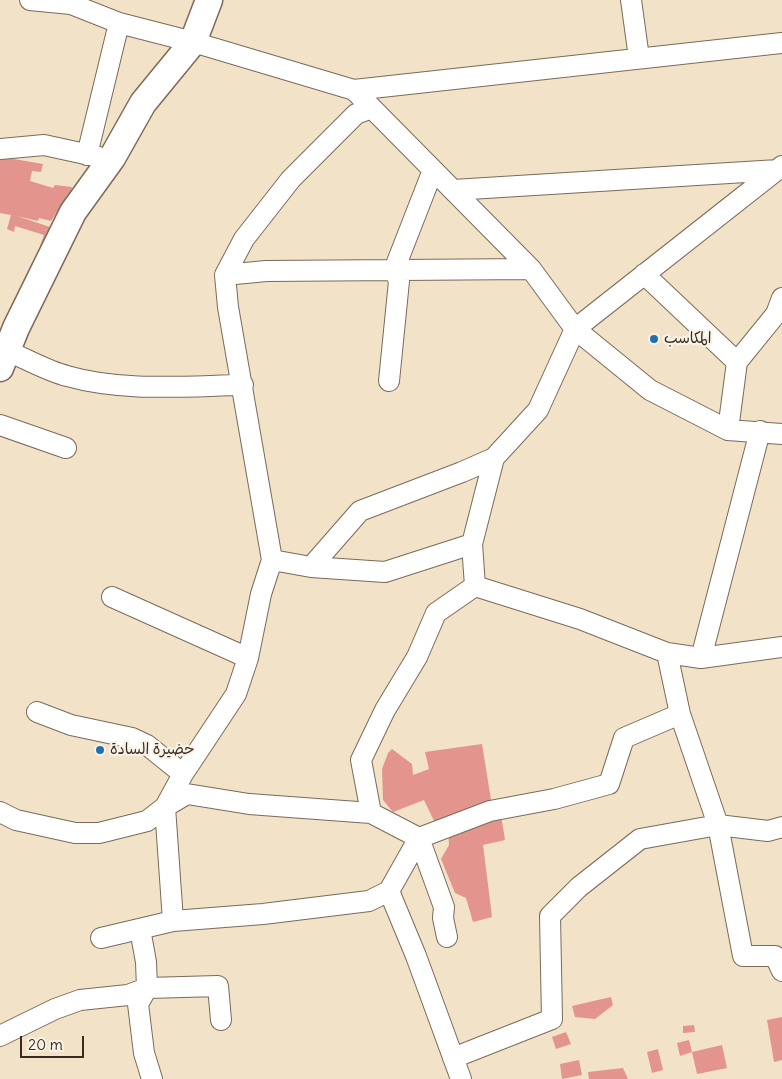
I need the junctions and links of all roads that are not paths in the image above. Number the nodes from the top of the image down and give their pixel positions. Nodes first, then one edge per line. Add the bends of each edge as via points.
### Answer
1 (30, 0) edge
2 (209, 0) edge
3 (631, 0) edge
4 (119, 23) junction
5 (192, 42) junction
6 (782, 43) edge
7 (639, 58) junction
8 (354, 90) junction
9 (372, 108) junction
10 (0, 150) edge
11 (87, 155) junction
12 (112, 158) junction
13 (780, 168) edge
14 (433, 170) junction
15 (453, 190) junction
16 (531, 269) junction
17 (394, 270) junction
18 (644, 274) junction
19 (225, 275) junction
20 (782, 298) edge
21 (575, 328) junction
22 (6, 343) edge
23 (737, 362) junction
24 (390, 381) dead end
25 (243, 385) junction
26 (0, 425) edge
27 (728, 430) junction
28 (760, 431) junction
29 (782, 434) edge
30 (66, 448) dead end
31 (494, 458) junction
32 (472, 544) junction
33 (272, 560) junction
34 (311, 567) junction
35 (475, 586) junction
36 (112, 597) dead end
37 (782, 647) edge
38 (667, 653) junction
39 (248, 658) junction
40 (701, 658) junction
41 (37, 712) dead end
42 (680, 714) junction
43 (183, 774) junction
44 (165, 806) junction
45 (0, 812) edge
46 (371, 813) junction
47 (718, 825) junction
48 (782, 827) edge
49 (420, 838) junction
50 (389, 891) junction
51 (173, 921) junction
52 (140, 929) junction
53 (448, 937) dead end
54 (101, 938) dead end
55 (782, 971) edge
56 (147, 988) junction
57 (221, 1020) dead end
58 (0, 1036) edge
59 (453, 1058) junction
60 (152, 1079) edge
61 (461, 1079) edge

1 - 4 street via 71,4
2 - 5 main road
3 - 7 street
4 - 5 street
4 - 11 street
5 - 8 street
5 - 12 main road via 142,103
6 - 7 street
7 - 8 street
8 - 9 street
9 - 14 street
9 - 19 street via 356,114 291,179 244,239
10 - 11 street via 44,145
11 - 12 street
12 - 22 main road via 73,212
13 - 15 street
13 - 18 street
14 - 15 street
14 - 17 street
15 - 16 street
16 - 17 street
16 - 21 street
17 - 19 street via 266,271
17 - 24 street via 399,281
18 - 21 street
18 - 23 street
19 - 25 street
20 - 23 street via 776,314
21 - 27 street via 650,390
21 - 31 street via 538,410
22 - 25 street via 65,376 93,382 142,386
23 - 27 street
25 - 33 street
26 - 30 street
27 - 28 street
28 - 29 street
28 - 40 street
31 - 32 street
31 - 34 street via 360,511
32 - 34 street via 385,572
32 - 35 street
33 - 34 street
33 - 39 street via 261,594
35 - 38 street via 580,619
35 - 46 street via 436,613 417,657 385,710 361,760
36 - 39 street
37 - 40 street
38 - 40 street
38 - 42 street
39 - 43 street via 236,694
41 - 43 street via 71,725 147,744
42 - 47 street
42 - 49 street via 624,738 609,784 554,799 490,810
43 - 44 street
44 - 45 street via 147,821 99,833 75,833 44,827
44 - 46 street via 187,794 249,804
44 - 51 street
46 - 49 street
47 - 48 street via 768,831
47 - 55 street via 743,956 775,956
47 - 59 street via 640,839 579,887 550,916 552,1019
49 - 50 street
49 - 53 street via 444,907 442,918
50 - 51 street via 369,901
50 - 59 street
51 - 52 street
52 - 54 street
52 - 56 street
56 - 57 street via 218,986
56 - 58 street via 128,995 80,1000
56 - 60 street via 138,1004 144,1053
59 - 61 street

